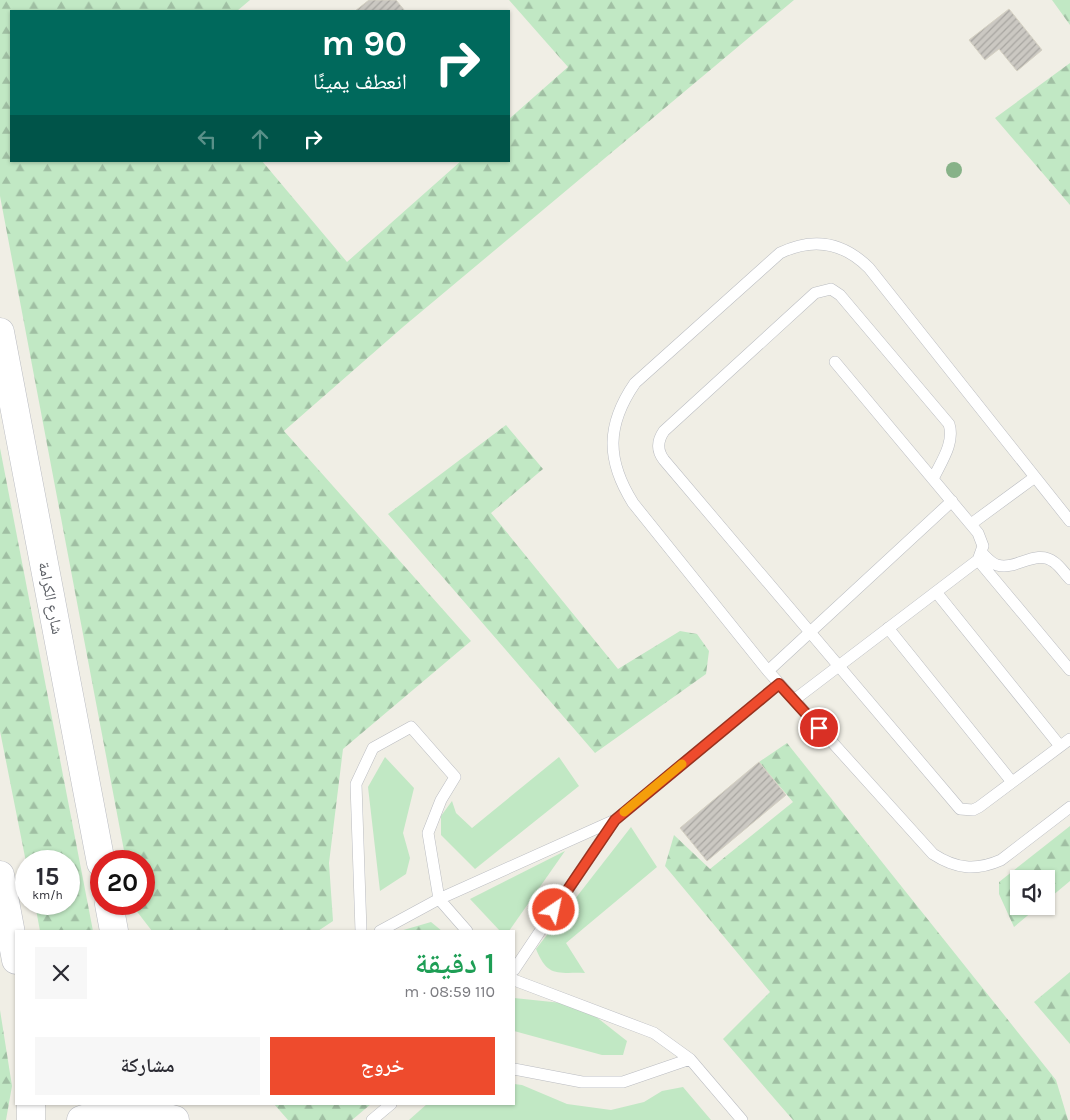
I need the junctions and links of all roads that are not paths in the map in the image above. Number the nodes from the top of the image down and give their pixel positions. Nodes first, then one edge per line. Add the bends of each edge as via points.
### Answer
1 (0, 332) edge
2 (835, 362) dead end
3 (1035, 477) junction
4 (933, 479) junction
5 (952, 501) junction
6 (1070, 521) edge
7 (971, 524) junction
8 (980, 556) junction
9 (1070, 579) edge
10 (936, 592) junction
11 (888, 628) junction
12 (809, 633) junction
13 (838, 667) junction
14 (1070, 670) edge
15 (768, 671) junction
16 (779, 684) junction
17 (794, 700) junction
18 (1070, 739) edge
19 (1060, 746) junction
20 (1012, 782) junction
21 (1070, 807) edge
22 (615, 820) junction
23 (99, 850) edge
24 (0, 875) edge
25 (439, 899) junction
26 (111, 915) edge
27 (114, 930) edge
28 (362, 930) edge
29 (382, 930) edge
30 (467, 930) edge
31 (15, 955) edge
32 (515, 969) edge
33 (515, 980) edge
34 (690, 1059) junction
35 (515, 1069) edge
36 (31, 1105) edge
37 (172, 1105) edge
38 (390, 1105) edge
39 (31, 1120) edge
40 (81, 1120) edge
41 (175, 1120) edge
42 (180, 1120) edge
43 (372, 1120) edge
44 (742, 1120) edge

1 - 23 main road, شارع الكرامة
2 - 4 lane
3 - 6 lane
3 - 7 lane
3 - 15 lane via 859,258 847,250 820,243 780,253 635,383 615,421 612,443 615,464 633,503
4 - 5 lane
4 - 12 lane via 949,444 949,424 840,295 831,290 815,293 664,432 658,443 660,455
5 - 7 lane
5 - 12 lane
7 - 8 lane via 982,539
8 - 9 lane via 1003,566 1036,558 1049,559
8 - 10 lane
8 - 14 lane
10 - 11 lane
10 - 19 lane
11 - 13 lane
11 - 20 lane
12 - 13 lane
12 - 15 lane
13 - 17 lane
13 - 20 lane via 960,809 973,810
15 - 16 lane
16 - 17 lane
16 - 22 lane
17 - 21 lane via 933,854 945,862 973,868 988,866 1001,860
18 - 19 lane
19 - 20 lane
22 - 25 lane
22 - 32 lane
24 - 31 main road
25 - 28 lane via 428,833 440,800 455,777 411,728 373,748 356,784
25 - 29 lane
25 - 30 lane
26 - 27 main road
33 - 34 lane via 654,1033
34 - 35 lane via 623,1082 582,1082
34 - 44 lane
36 - 39 main road
37 - 42 main road
38 - 43 lane
40 - 41 main road via 106,1112 144,1111

